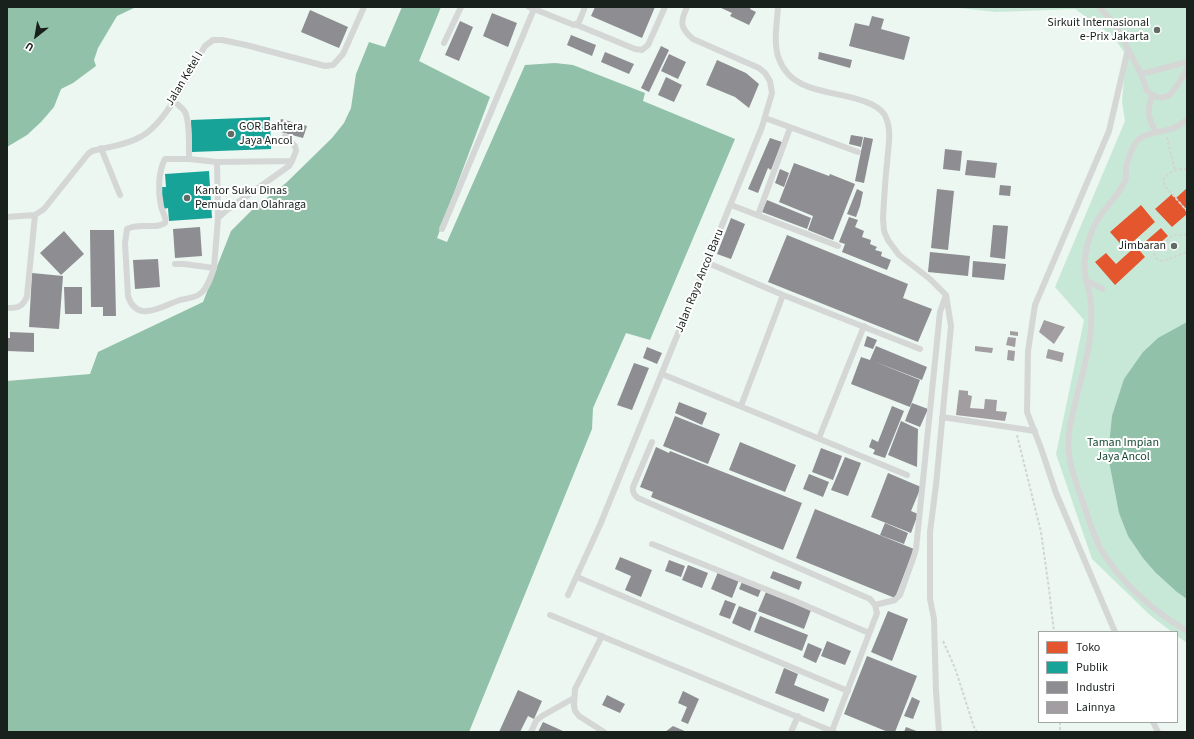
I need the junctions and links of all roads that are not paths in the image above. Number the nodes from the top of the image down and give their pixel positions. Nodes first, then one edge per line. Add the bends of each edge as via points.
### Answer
1 (364, 7) edge
2 (461, 7) edge
3 (585, 7) edge
4 (665, 7) edge
5 (687, 7) edge
6 (778, 7) edge
7 (1099, 7) edge
8 (532, 8) edge
9 (577, 25) junction
10 (444, 43) dead end
11 (1128, 49) junction
12 (1187, 62) edge
13 (1187, 69) edge
14 (1141, 74) junction
15 (1152, 95) junction
16 (173, 101) junction
17 (765, 118) junction
18 (1187, 120) edge
19 (790, 128) junction
20 (1156, 132) junction
21 (285, 136) dead end
22 (101, 148) junction
23 (858, 152) dead end
24 (189, 159) junction
25 (292, 161) junction
26 (217, 162) junction
27 (120, 195) dead end
28 (731, 205) junction
29 (35, 215) junction
30 (758, 215) junction
31 (7, 217) edge
32 (218, 218) junction
33 (442, 229) dead end
34 (838, 246) dead end
35 (708, 263) junction
36 (175, 264) dead end
37 (214, 268) junction
38 (1086, 280) junction
39 (1102, 289) dead end
40 (783, 295) junction
41 (946, 295) junction
42 (7, 308) edge
43 (864, 326) junction
44 (920, 349) dead end
45 (662, 374) junction
46 (741, 406) junction
47 (942, 417) junction
48 (1035, 431) junction
49 (819, 438) junction
50 (652, 442) dead end
51 (907, 475) dead end
52 (652, 544) dead end
53 (577, 577) junction
54 (568, 595) dead end
55 (875, 605) junction
56 (550, 615) dead end
57 (1115, 631) edge
58 (1187, 631) edge
59 (869, 633) junction
60 (602, 636) junction
61 (848, 691) junction
62 (574, 698) junction
63 (798, 716) junction
64 (1154, 723) edge
65 (833, 731) edge
66 (531, 732) edge
67 (604, 732) edge
68 (791, 732) edge
69 (939, 732) edge
70 (1158, 732) edge

1 - 16 lane, Jalan Ketel I via 343,54 333,65 325,66 246,45 213,40 205,46
2 - 10 lane
3 - 9 lane
4 - 9 lane via 648,45 642,50
5 - 17 lane, Jalan Raya Ancol Baru via 682,24 686,33 693,39 759,68 766,74 772,93
6 - 41 lane via 779,58 792,79 815,90 867,102 879,108 886,116 889,138 884,230 899,255
7 - 11 lane via 1112,20
8 - 9 lane via 570,25
8 - 33 lane
11 - 14 lane
11 - 48 lane via 1109,131 1035,305 1028,351 1027,412
12 - 14 lane
13 - 15 lane via 1171,95 1165,98
14 - 15 lane via 1147,91
15 - 20 lane via 1148,115
16 - 22 lane, Jalan Ketel I via 151,130 142,137
16 - 24 lane via 185,113 190,142
17 - 19 lane
17 - 28 lane, Jalan Raya Ancol Baru
18 - 20 lane via 1173,128
19 - 23 lane
19 - 30 lane
20 - 38 lane via 1140,138 1134,145 1121,189 1101,214 1092,232 1084,262
21 - 25 lane via 295,146
22 - 27 lane
22 - 29 lane, Jalan Ketel I via 88,154 44,209
24 - 26 lane
24 - 37 lane via 165,159 163,162 159,191 165,223 158,226 135,226 127,230 125,243 130,304 142,311 150,311 198,296 206,287
25 - 26 lane
25 - 32 lane via 289,166
26 - 32 lane
28 - 30 lane
28 - 35 lane, Jalan Raya Ancol Baru
29 - 31 lane
29 - 42 lane via 27,296 18,308
30 - 34 lane
32 - 37 lane
35 - 40 lane
35 - 45 lane, Jalan Raya Ancol Baru
36 - 37 lane
38 - 39 lane
38 - 58 lane via 1092,312 1090,337 1070,425 1068,445 1074,475 1095,536 1116,570 1150,604
40 - 43 lane
40 - 46 lane
41 - 47 lane via 951,326
41 - 55 lane via 940,312 914,556 900,596 895,600
43 - 44 lane
43 - 49 lane
45 - 46 lane
45 - 53 lane, Jalan Raya Ancol Baru
46 - 49 lane
47 - 48 lane
47 - 69 lane via 930,532 930,599 934,619
48 - 57 lane via 1056,493
49 - 51 lane
50 - 55 lane via 633,487 634,495 638,498 870,599
52 - 59 lane
53 - 54 lane, Jalan Raya Ancol Baru
53 - 61 lane
55 - 59 lane via 876,613
56 - 60 lane
59 - 61 lane
60 - 62 lane via 575,689
60 - 63 lane
61 - 65 lane
62 - 66 lane via 542,716 536,721
62 - 67 lane via 579,716
63 - 65 lane
63 - 68 lane
64 - 70 lane

